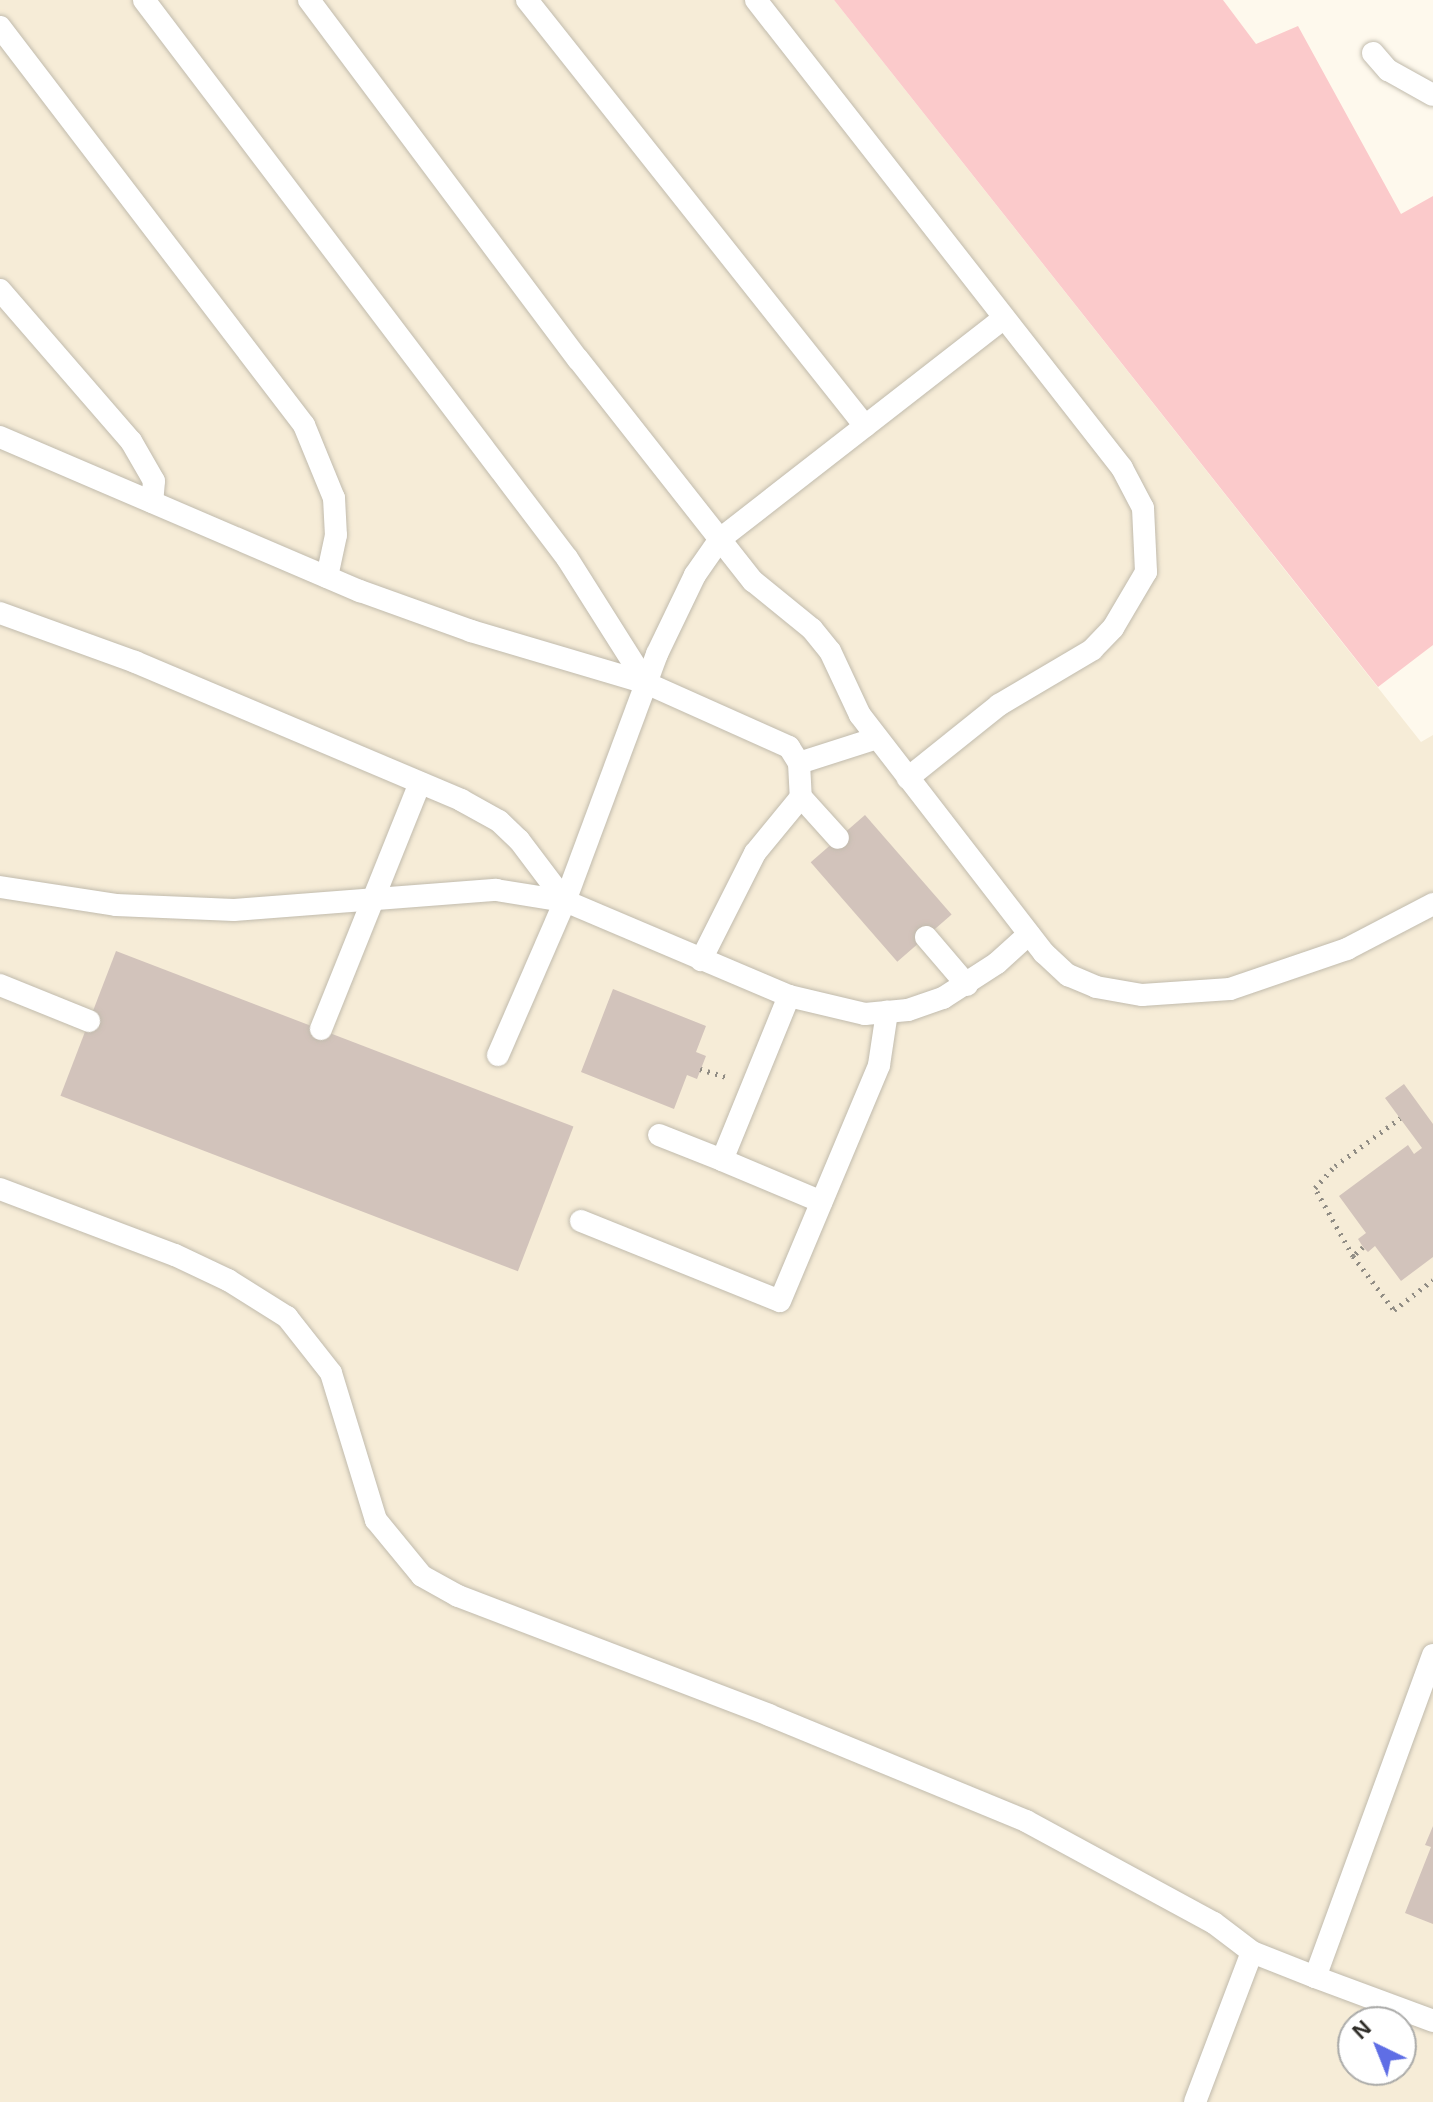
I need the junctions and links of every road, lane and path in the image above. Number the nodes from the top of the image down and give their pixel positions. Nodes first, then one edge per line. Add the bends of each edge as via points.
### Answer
1 (144, 0) edge
2 (309, 0) edge
3 (527, 0) edge
4 (756, 0) edge
5 (0, 27) edge
6 (1373, 53) dead end
7 (1433, 95) edge
8 (4, 301) edge
9 (1004, 318) junction
10 (865, 426) junction
11 (0, 437) edge
12 (152, 502) junction
13 (720, 539) junction
14 (327, 577) junction
15 (0, 613) edge
16 (646, 683) junction
17 (877, 738) junction
18 (799, 763) junction
19 (908, 778) junction
20 (420, 783) junction
21 (801, 797) junction
22 (838, 838) dead end
23 (0, 887) edge
24 (373, 900) junction
25 (565, 901) junction
26 (1433, 904) edge
27 (1029, 934) junction
28 (926, 937) dead end
29 (701, 960) junction
30 (0, 985) edge
31 (967, 985) junction
32 (789, 996) junction
33 (887, 1012) junction
34 (89, 1021) dead end
35 (321, 1029) dead end
36 (498, 1055) dead end
37 (1400, 1118) dead end
38 (659, 1135) dead end
39 (722, 1160) junction
40 (0, 1189) edge
41 (822, 1202) junction
42 (581, 1221) dead end
43 (1363, 1247) dead end
44 (1353, 1256) junction
45 (1433, 1280) edge
46 (1433, 1655) edge
47 (1426, 1695) edge
48 (1252, 1952) junction
49 (1315, 1977) junction
50 (1433, 2021) edge
51 (1195, 2102) edge

1 - 16 lane via 567,558
2 - 13 lane
3 - 10 lane
4 - 9 lane
5 - 14 lane via 304,425 334,498 336,535
6 - 7 lane via 1388,70
8 - 12 lane via 131,441 154,481
9 - 10 lane
9 - 19 lane via 1122,468 1143,508 1146,572 1133,599 1092,650 999,705
10 - 13 lane
11 - 12 lane
12 - 14 lane
13 - 16 lane via 695,575
13 - 17 lane via 753,581 812,629 830,651 860,715
14 - 16 lane via 471,631
15 - 20 lane via 135,662
16 - 18 lane via 761,730 789,747
16 - 25 lane
17 - 18 lane
17 - 19 lane
18 - 21 lane
19 - 27 lane
20 - 24 lane
20 - 25 lane via 499,821
21 - 22 lane
21 - 29 lane via 755,853
23 - 24 lane via 116,905 203,909
24 - 25 lane via 496,890
24 - 35 lane
25 - 29 lane
25 - 36 lane
26 - 27 lane via 1347,949 1280,975 1182,996 1096,987 1068,975
27 - 31 lane
28 - 31 lane
29 - 32 lane
30 - 34 lane
31 - 33 lane via 943,998
32 - 33 lane via 865,1014
32 - 39 lane
33 - 41 lane via 879,1065
37 - 44 path via 1335,1166 1315,1188
38 - 39 lane
39 - 41 lane
40 - 48 lane via 175,1255 287,1317 331,1373 376,1520 422,1576 458,1596 1026,1821 1214,1923
41 - 42 lane via 780,1301
43 - 44 path
44 - 45 path via 1394,1310
46 - 47 lane
47 - 49 lane
48 - 49 lane
48 - 51 lane
49 - 50 lane

